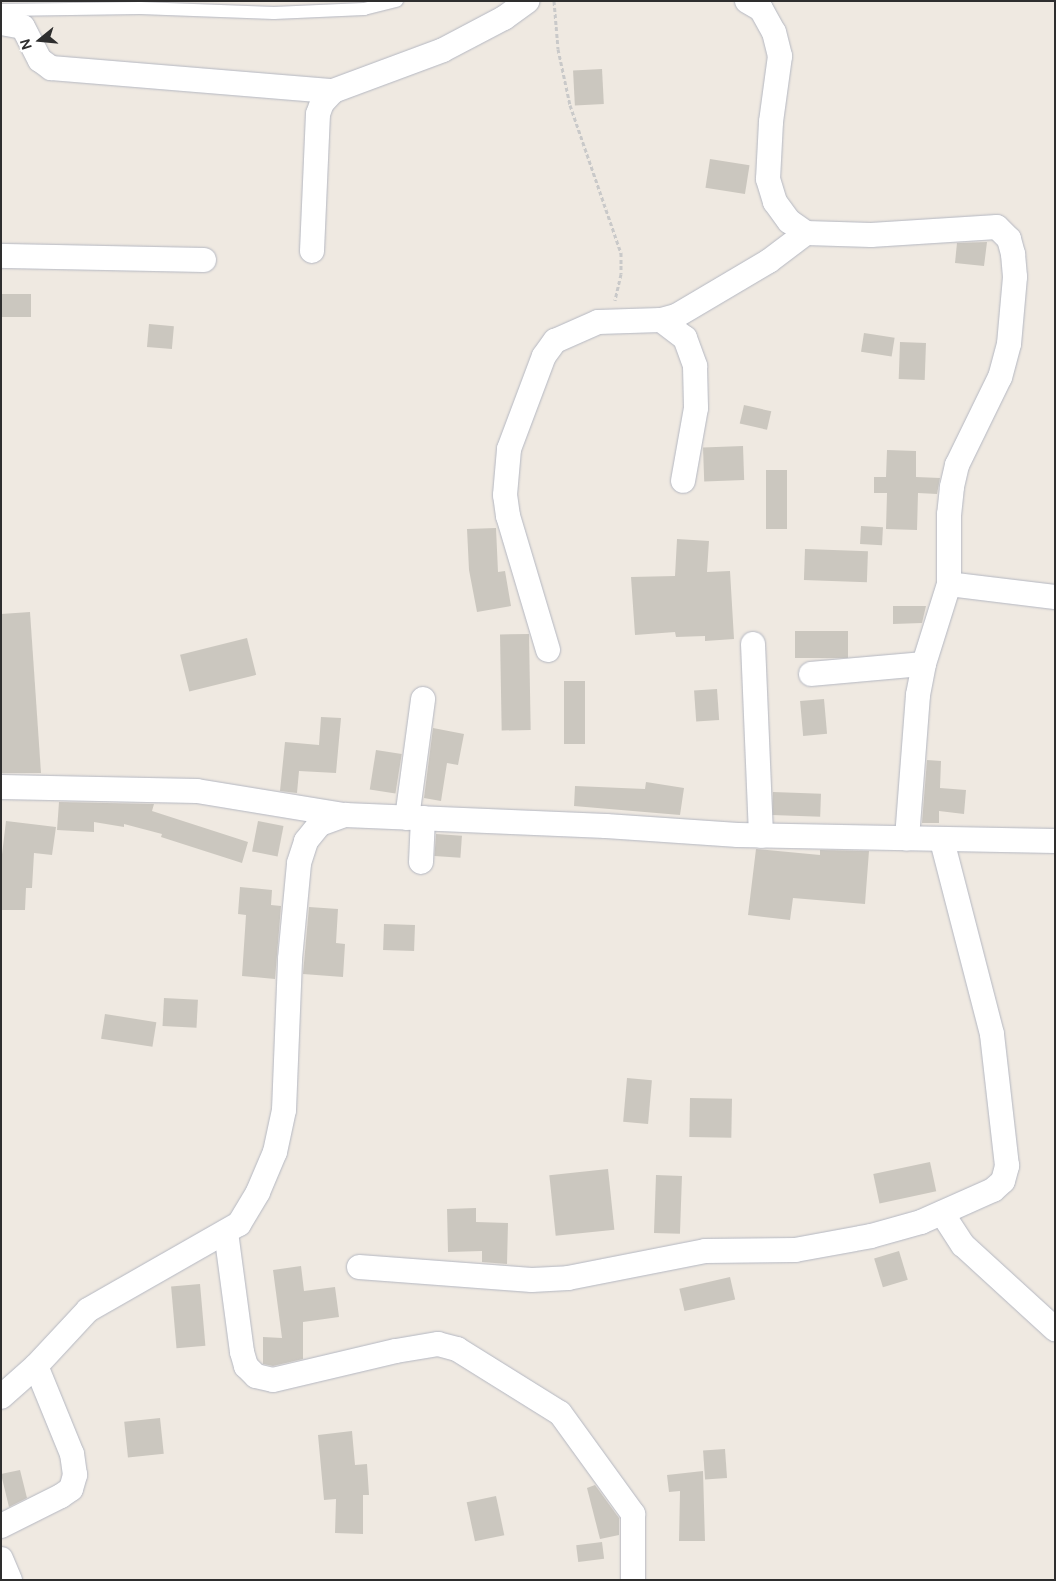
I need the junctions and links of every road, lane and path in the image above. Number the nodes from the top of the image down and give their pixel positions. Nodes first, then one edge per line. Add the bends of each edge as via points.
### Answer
1 (397, 1) edge
2 (527, 1) edge
3 (554, 1) edge
4 (747, 1) edge
5 (79, 5) edge
6 (140, 5) edge
7 (210, 6) edge
8 (274, 7) edge
9 (1, 10) edge
10 (10, 12) edge
11 (333, 91) junction
12 (806, 233) junction
13 (312, 251) dead end
14 (1, 256) edge
15 (204, 260) dead end
16 (661, 320) junction
17 (598, 322) junction
18 (683, 481) dead end
19 (949, 584) junction
20 (1055, 597) edge
21 (753, 644) dead end
22 (548, 650) dead end
23 (924, 664) junction
24 (810, 674) dead end
25 (423, 699) dead end
26 (1, 787) edge
27 (346, 815) junction
28 (415, 818) junction
29 (760, 836) junction
30 (906, 839) junction
31 (942, 840) junction
32 (1055, 841) edge
33 (421, 862) dead end
34 (942, 1213) junction
35 (226, 1232) junction
36 (359, 1267) dead end
37 (1055, 1329) edge
38 (36, 1366) junction
39 (1, 1397) edge
40 (1, 1526) edge
41 (1, 1559) edge
42 (10, 1580) edge
43 (633, 1580) edge

1 - 8 lane via 364,9
2 - 11 street via 504,18 443,50
3 - 17 path via 558,50 570,105 621,253 618,292 612,306
4 - 12 street via 761,9 774,32 780,56 771,122 768,180 775,202 789,221
5 - 6 lane
5 - 10 lane
6 - 7 lane
7 - 8 lane
9 - 10 lane
10 - 11 street via 23,27 40,60 51,68
11 - 13 street via 322,103 318,114
12 - 16 street via 769,261 693,307
12 - 19 street via 871,235 997,227 1009,239 1015,277 1009,344 1000,377 957,464 949,514
14 - 15 street
16 - 17 street
16 - 18 street via 685,338 695,366 696,408
17 - 22 street via 555,340 544,356 508,449 505,495 508,516
19 - 20 street
19 - 23 street
21 - 29 street
23 - 24 street
23 - 30 street via 918,694
25 - 28 street
26 - 27 street via 197,791
27 - 28 street
27 - 35 street via 320,824 306,841 299,863 290,959 284,1110 275,1152 258,1192 239,1224
28 - 29 street
28 - 33 street
29 - 30 street
30 - 31 street
31 - 32 street
31 - 34 street via 990,1027 1007,1166 1003,1181 993,1190
34 - 36 street via 871,1236 826,1246 795,1250 705,1251 568,1278 498,1279
34 - 37 street via 963,1245
35 - 38 street via 88,1310
35 - 43 street via 242,1352 246,1366 256,1376 273,1380 396,1350 438,1344 457,1349 560,1413 633,1514
38 - 39 street
38 - 40 street via 72,1454 76,1474 71,1489 61,1496
41 - 42 street

